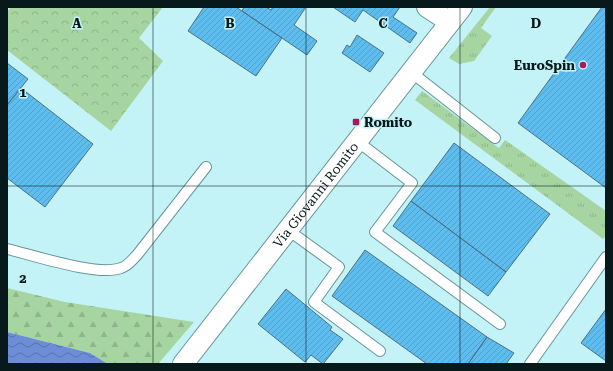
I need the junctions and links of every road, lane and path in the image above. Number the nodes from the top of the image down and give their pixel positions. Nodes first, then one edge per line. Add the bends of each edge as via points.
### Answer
1 (427, 7) edge
2 (456, 15) edge
3 (411, 72) junction
4 (495, 138) dead end
5 (357, 141) junction
6 (206, 167) dead end
7 (288, 230) junction
8 (7, 249) edge
9 (606, 257) edge
10 (500, 324) dead end
11 (380, 351) dead end
12 (183, 364) edge
13 (530, 364) edge

1 - 2 street
2 - 3 street, Via Giovanni Romito
3 - 4 lane
3 - 5 street, Via Giovanni Romito
5 - 7 street, Via Giovanni Romito
5 - 10 lane via 412,183 375,232
6 - 8 lane via 137,255 121,268 86,268
7 - 11 lane via 339,267 314,302
7 - 12 street, Via Giovanni Romito
9 - 13 lane

